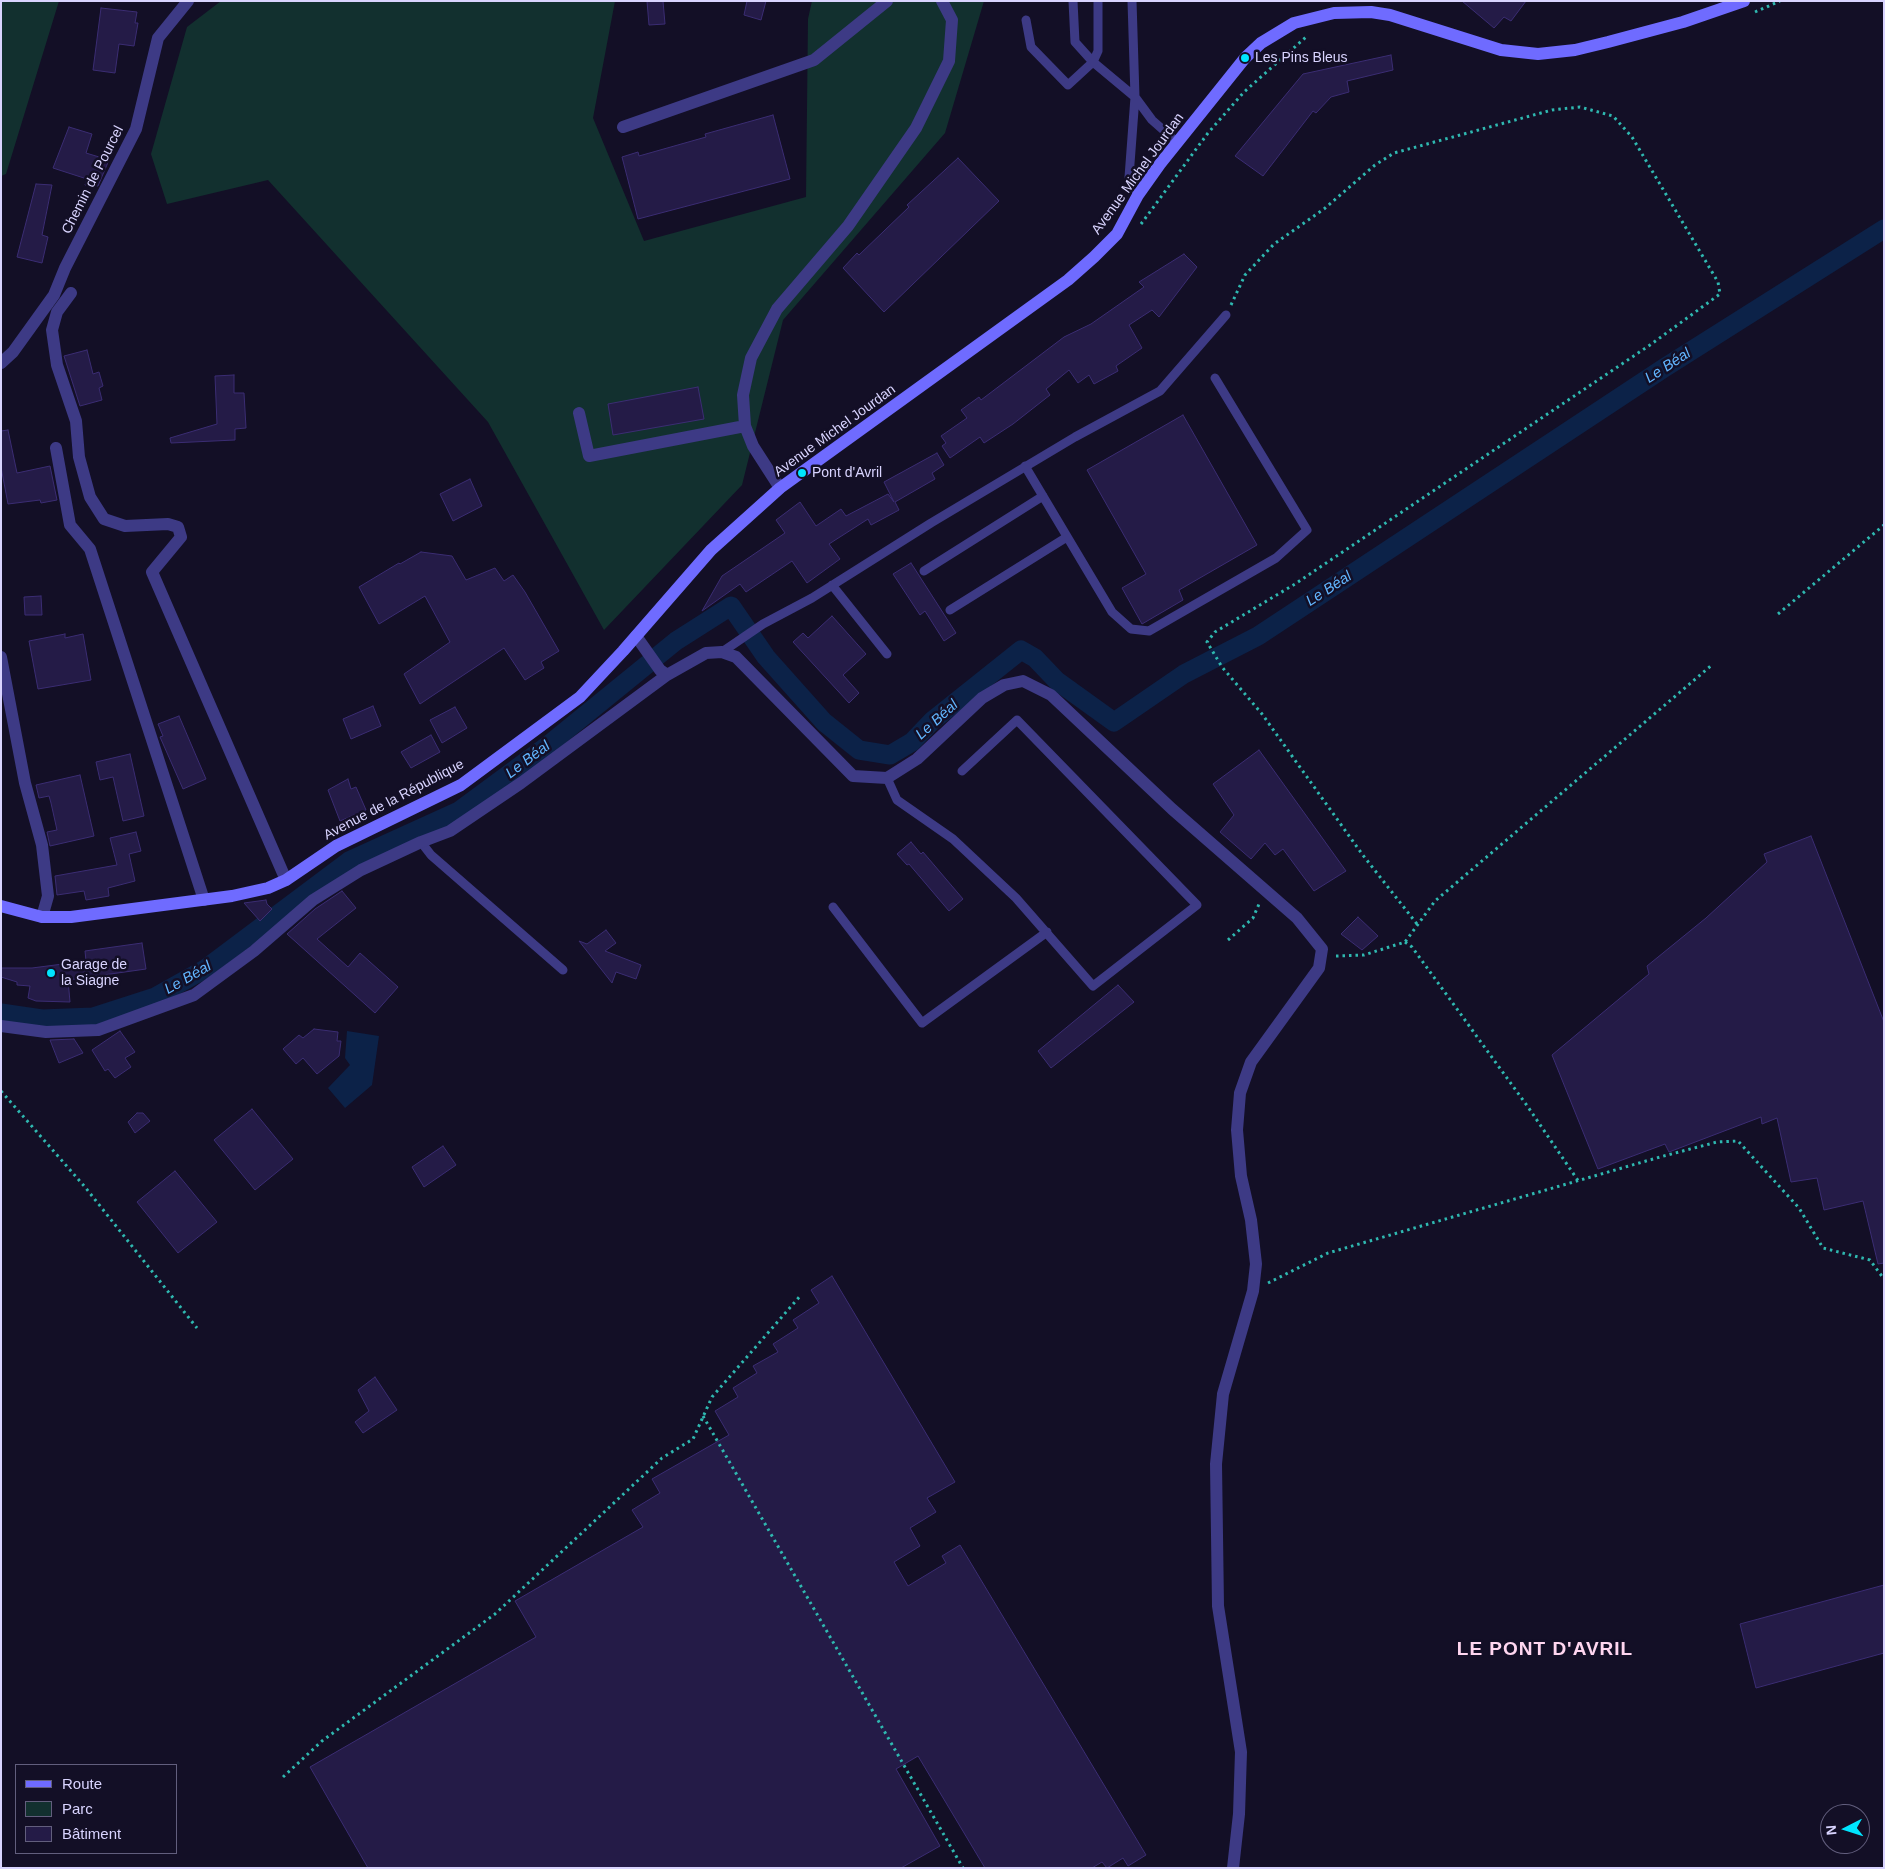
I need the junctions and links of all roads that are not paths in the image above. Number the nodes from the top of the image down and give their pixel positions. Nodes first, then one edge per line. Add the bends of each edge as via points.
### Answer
1 (188, 1) edge
2 (887, 1) edge
3 (942, 1) edge
4 (1073, 1) edge
5 (1098, 1) edge
6 (1132, 1) edge
7 (1744, 1) edge
8 (1026, 20) dead end
9 (1093, 62) junction
10 (1135, 97) junction
11 (623, 127) dead end
12 (1178, 143) junction
13 (1138, 195) junction
14 (71, 293) dead end
15 (1226, 315) road end
16 (1, 363) edge
17 (1216, 378) dead end
18 (579, 413) dead end
19 (745, 426) junction
20 (56, 448) dead end
21 (1025, 466) junction
22 (780, 488) junction
23 (1043, 496) junction
24 (1068, 537) junction
25 (924, 571) dead end
26 (832, 586) junction
27 (950, 610) dead end
28 (636, 636) junction
29 (722, 652) junction
30 (887, 654) dead end
31 (1, 657) edge
32 (663, 673) junction
33 (580, 697) joint
34 (962, 771) dead end
35 (887, 778) junction
36 (422, 842) junction
37 (286, 880) junction
38 (204, 900) junction
39 (1, 906) edge
40 (833, 907) dead end
41 (42, 917) junction
42 (1047, 932) junction
43 (562, 970) dead end
44 (1, 1026) edge
45 (1233, 1868) edge

1 - 16 street, Chemin de Pourcel via 158,38 136,129 54,295 13,352
2 - 11 street via 814,60
3 - 19 street via 952,20 949,61 916,128 848,226 777,309 751,358 743,395
4 - 9 lane via 1075,42
5 - 9 lane via 1098,51
6 - 10 lane
7 - 12 main road, Avenue Michel Jourdan via 1608,42 1538,54 1502,50 1390,15 1371,12 1314,16 1276,32 1245,58
8 - 9 lane via 1031,47 1068,85
9 - 10 lane
10 - 12 lane via 1152,120
10 - 13 lane via 1129,177
12 - 13 main road, Avenue Michel Jourdan
13 - 22 main road, Avenue Michel Jourdan via 1117,234 1068,280
14 - 37 street via 57,312 52,330 58,365 76,421 79,457 90,497 104,519 125,526 168,524 178,527 181,537 152,572
15 - 21 lane via 1160,391
17 - 24 lane via 1307,530 1276,558 1149,631 1131,629 1112,612
18 - 19 street via 589,456
19 - 22 street via 753,446
20 - 38 street via 70,525 90,549
21 - 23 lane
21 - 26 lane
22 - 28 main road, Avenue Michel Jourdan via 711,550
23 - 24 lane
23 - 25 lane
24 - 27 lane
26 - 29 lane via 762,624
26 - 30 lane
28 - 32 street
28 - 33 main road, Avenue Michel Jourdan
29 - 32 street via 706,653
29 - 35 street via 736,657 753,673 853,776
31 - 41 street via 25,783 42,845 48,896
32 - 36 street via 522,783 450,832
33 - 37 main road, Avenue de la République via 461,785 336,846
34 - 42 lane via 1017,720 1197,905 1093,986
35 - 42 lane via 896,800 953,839
35 - 45 street via 917,759 982,698 1004,684 1023,681 1051,695 1264,892 1297,918 1318,943 1322,957 1312,979 1251,1062 1240,1093 1237,1130 1241,1176 1256,1264 1253,1291 1223,1394 1216,1464 1218,1606 1241,1752
36 - 43 lane via 431,855
36 - 44 street via 361,870 313,900 222,975 194,995 176,1003 98,1030 46,1032
37 - 38 main road, Avenue de la République via 268,888
38 - 41 main road, Avenue de la République via 71,917
39 - 41 main road, Avenue de la République
40 - 42 lane via 922,1023

